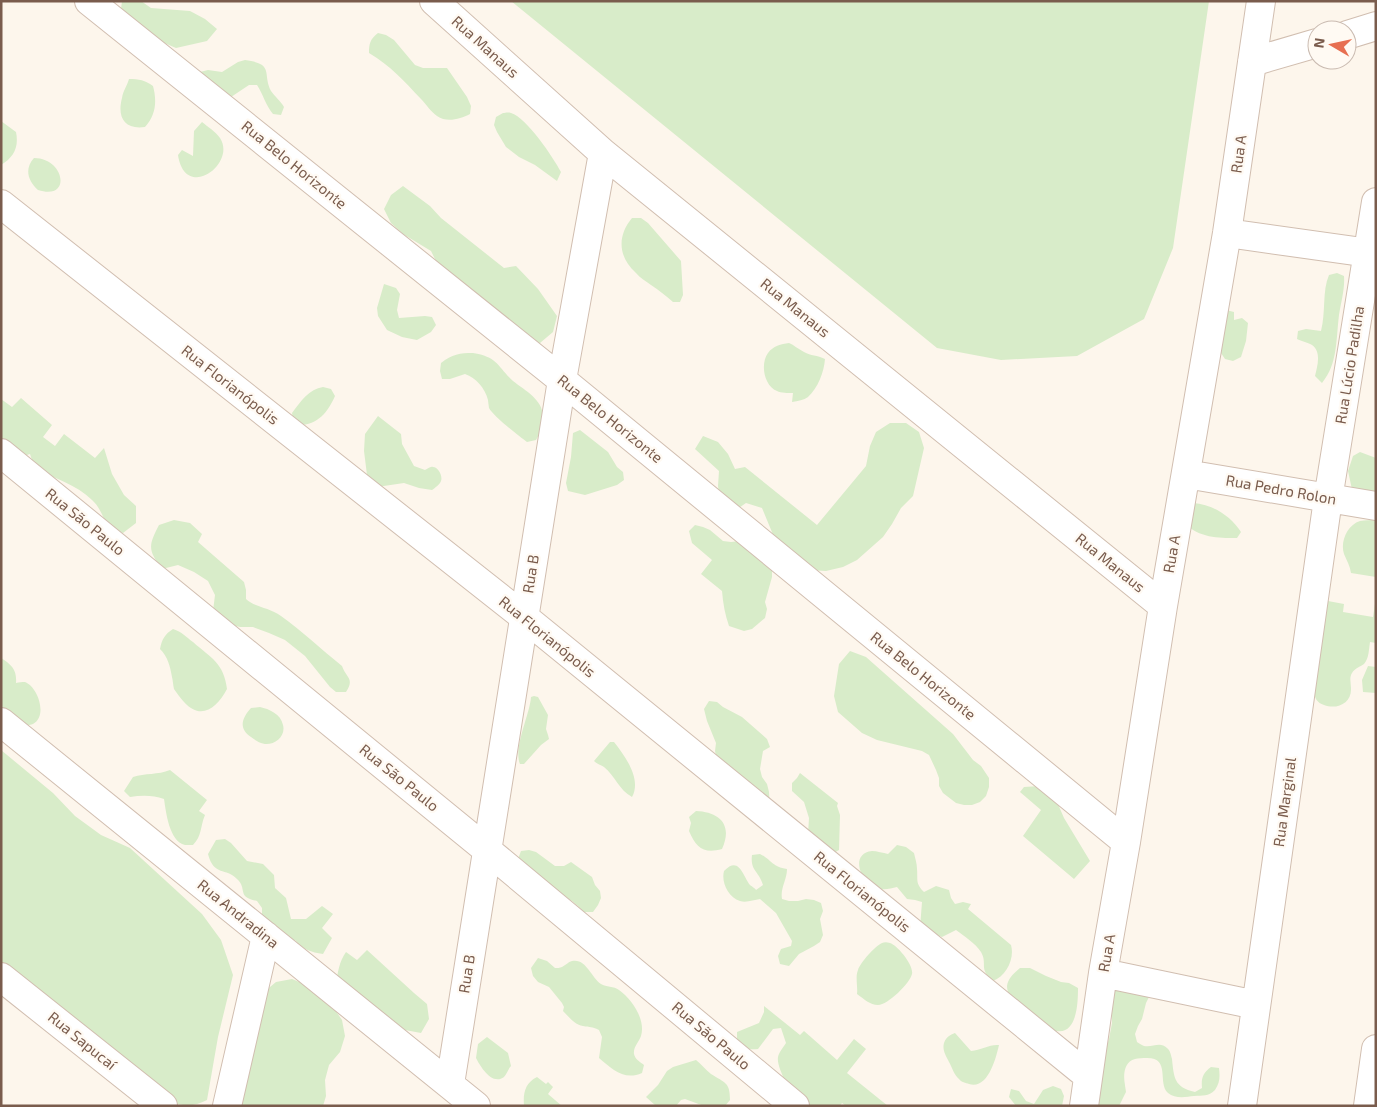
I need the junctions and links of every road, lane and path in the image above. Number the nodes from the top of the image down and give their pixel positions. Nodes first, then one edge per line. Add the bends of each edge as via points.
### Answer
1 (89, 1) edge
2 (434, 1) edge
3 (1261, 1) edge
4 (1376, 26) edge
5 (1357, 32) edge
6 (1307, 46) edge
7 (1252, 62) junction
8 (603, 153) junction
9 (1376, 202) edge
10 (1, 204) edge
11 (1227, 233) junction
12 (1372, 253) edge
13 (562, 380) junction
14 (1, 453) edge
15 (1186, 474) junction
16 (1328, 499) junction
17 (1376, 506) edge
18 (1163, 606) junction
19 (524, 617) junction
20 (1, 722) edge
21 (1126, 842) junction
22 (487, 850) junction
23 (266, 936) junction
24 (1103, 973) junction
25 (1, 976) edge
26 (1256, 1005) junction
27 (1376, 1049) edge
28 (1088, 1076) junction
29 (450, 1084) junction
30 (163, 1106) edge
31 (227, 1106) edge
32 (476, 1106) edge
33 (795, 1106) edge
34 (1084, 1106) edge
35 (1242, 1106) edge
36 (1368, 1106) edge

1 - 13 street, Rua Belo Horizonte
2 - 8 street, Rua Manaus
3 - 7 street, Rua A
4 - 5 street
6 - 7 street
7 - 11 street, Rua A
8 - 13 street, Rua B
8 - 18 street, Rua Manaus
9 - 12 street, Rua Lúcio Padilha
10 - 19 street, Rua Florianópolis
11 - 12 street
11 - 15 street, Rua A
12 - 16 street, Rua Lúcio Padilha
13 - 19 street, Rua B
13 - 21 street, Rua Belo Horizonte
14 - 22 street, Rua São Paulo
15 - 16 street, Rua Pedro Rolon
15 - 18 street, Rua A
16 - 17 street, Rua Pedro Rolon
16 - 26 street, Rua Marginal
18 - 21 street, Rua A
19 - 22 street, Rua B
19 - 28 street, Rua Florianópolis
20 - 23 street, Rua Andradina
21 - 24 street, Rua A
22 - 29 street, Rua B
22 - 33 street, Rua São Paulo
23 - 29 street, Rua Andradina
23 - 31 street
24 - 26 street
24 - 28 street, Rua A
25 - 30 street, Rua Sapucaí
26 - 35 street, Rua Marginal
27 - 36 street
28 - 34 street, Rua A
29 - 32 street, Rua Andradina

